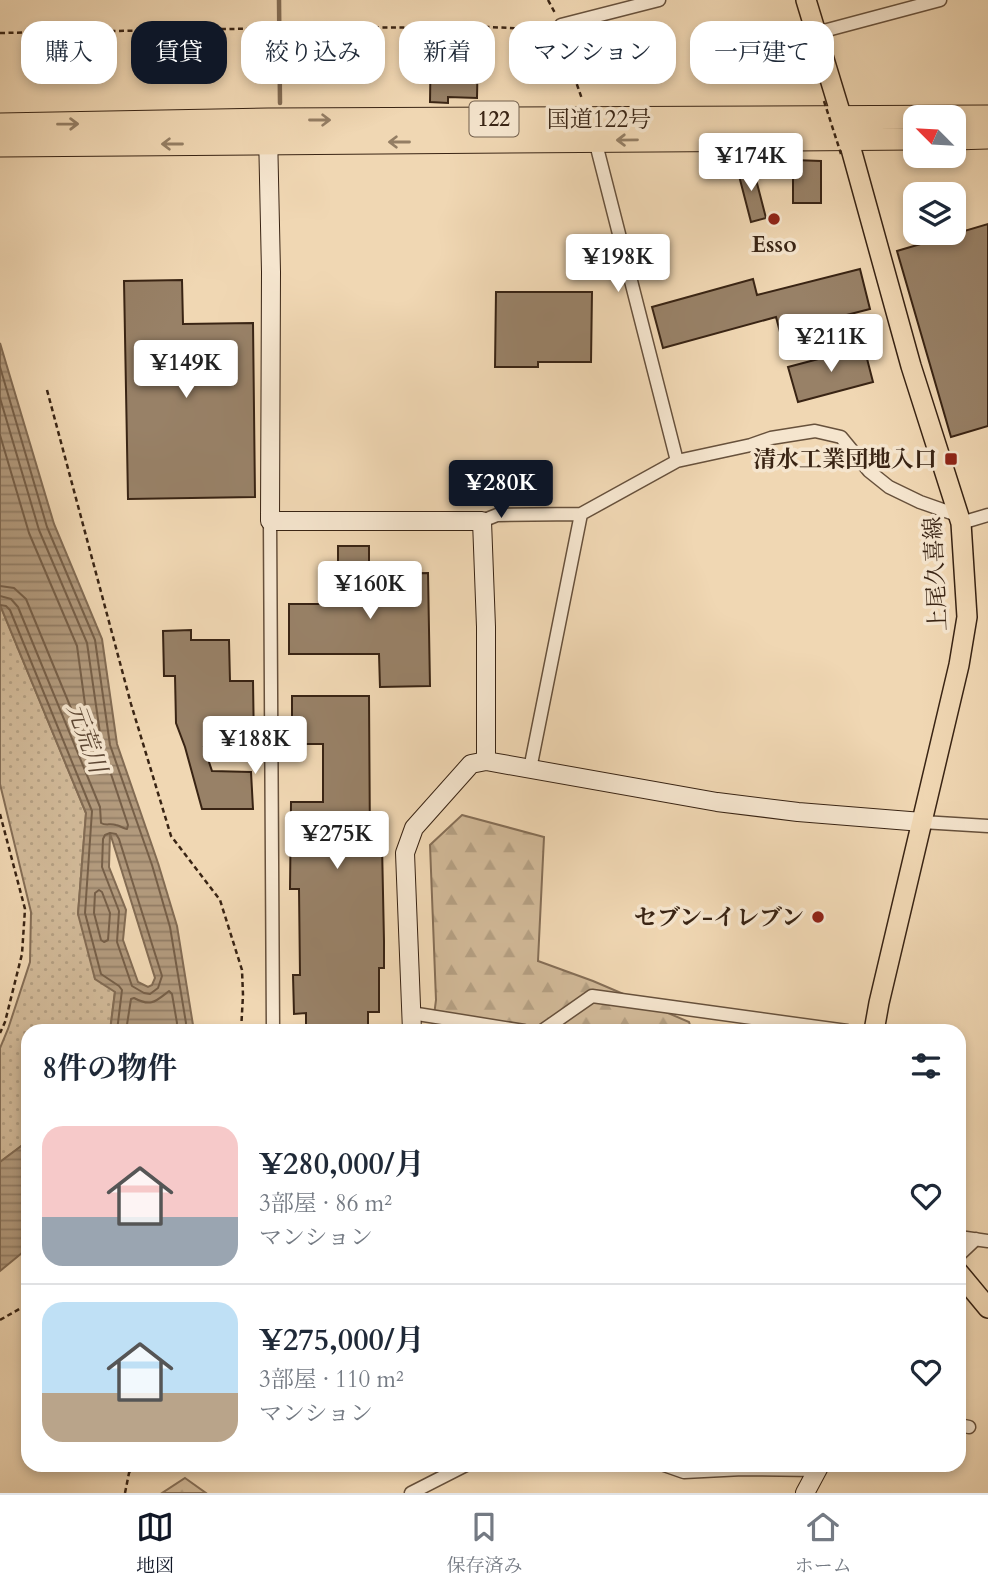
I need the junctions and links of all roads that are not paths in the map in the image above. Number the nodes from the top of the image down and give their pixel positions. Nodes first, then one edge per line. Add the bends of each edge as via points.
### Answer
1 (659, 0) edge
2 (806, 0) edge
3 (940, 0) edge
4 (577, 21) edge
5 (812, 21) edge
6 (834, 28) edge
7 (829, 84) edge
8 (988, 117) edge
9 (592, 130) junction
10 (268, 132) junction
11 (843, 136) junction
12 (988, 137) edge
13 (903, 138) edge
14 (966, 138) edge
15 (1, 139) edge
16 (677, 461) junction
17 (581, 514) junction
18 (988, 515) edge
19 (961, 520) junction
20 (270, 521) junction
21 (482, 521) junction
22 (486, 761) junction
23 (530, 769) junction
24 (922, 822) junction
25 (988, 826) edge
26 (411, 1022) edge
27 (273, 1024) edge
28 (436, 1024) edge
29 (552, 1024) edge
30 (796, 1024) edge
31 (875, 1024) edge
32 (982, 1240) edge
33 (966, 1250) edge
34 (966, 1281) edge
35 (988, 1308) edge
36 (452, 1472) edge
37 (816, 1472) edge
38 (411, 1493) edge
39 (805, 1493) edge

1 - 4 street
2 - 5 main road, 上尾久喜線
3 - 6 street
7 - 11 main road, 上尾久喜線
8 - 11 highway, 国道122号 / 122
9 - 10 highway, 国道122号 / 122
9 - 11 highway, 国道122号 / 122
9 - 16 street
10 - 15 highway, 国道122号 / 122
10 - 20 street
11 - 13 highway, 国道122号 / 122
11 - 19 main road, 上尾久喜線
12 - 14 highway
16 - 17 street
16 - 19 street via 815,431 841,437 889,487
17 - 21 street via 497,515
17 - 23 street
18 - 19 street
19 - 24 main road, 上尾久喜線 via 967,617
20 - 21 street
20 - 27 street
21 - 22 street
22 - 23 street
22 - 26 street via 471,764 414,828 405,853
23 - 24 street via 717,802
24 - 25 street
24 - 31 main road, 上尾久喜線
26 - 28 street
29 - 30 street via 592,996
32 - 33 street
34 - 35 main road
36 - 38 street
37 - 39 street

